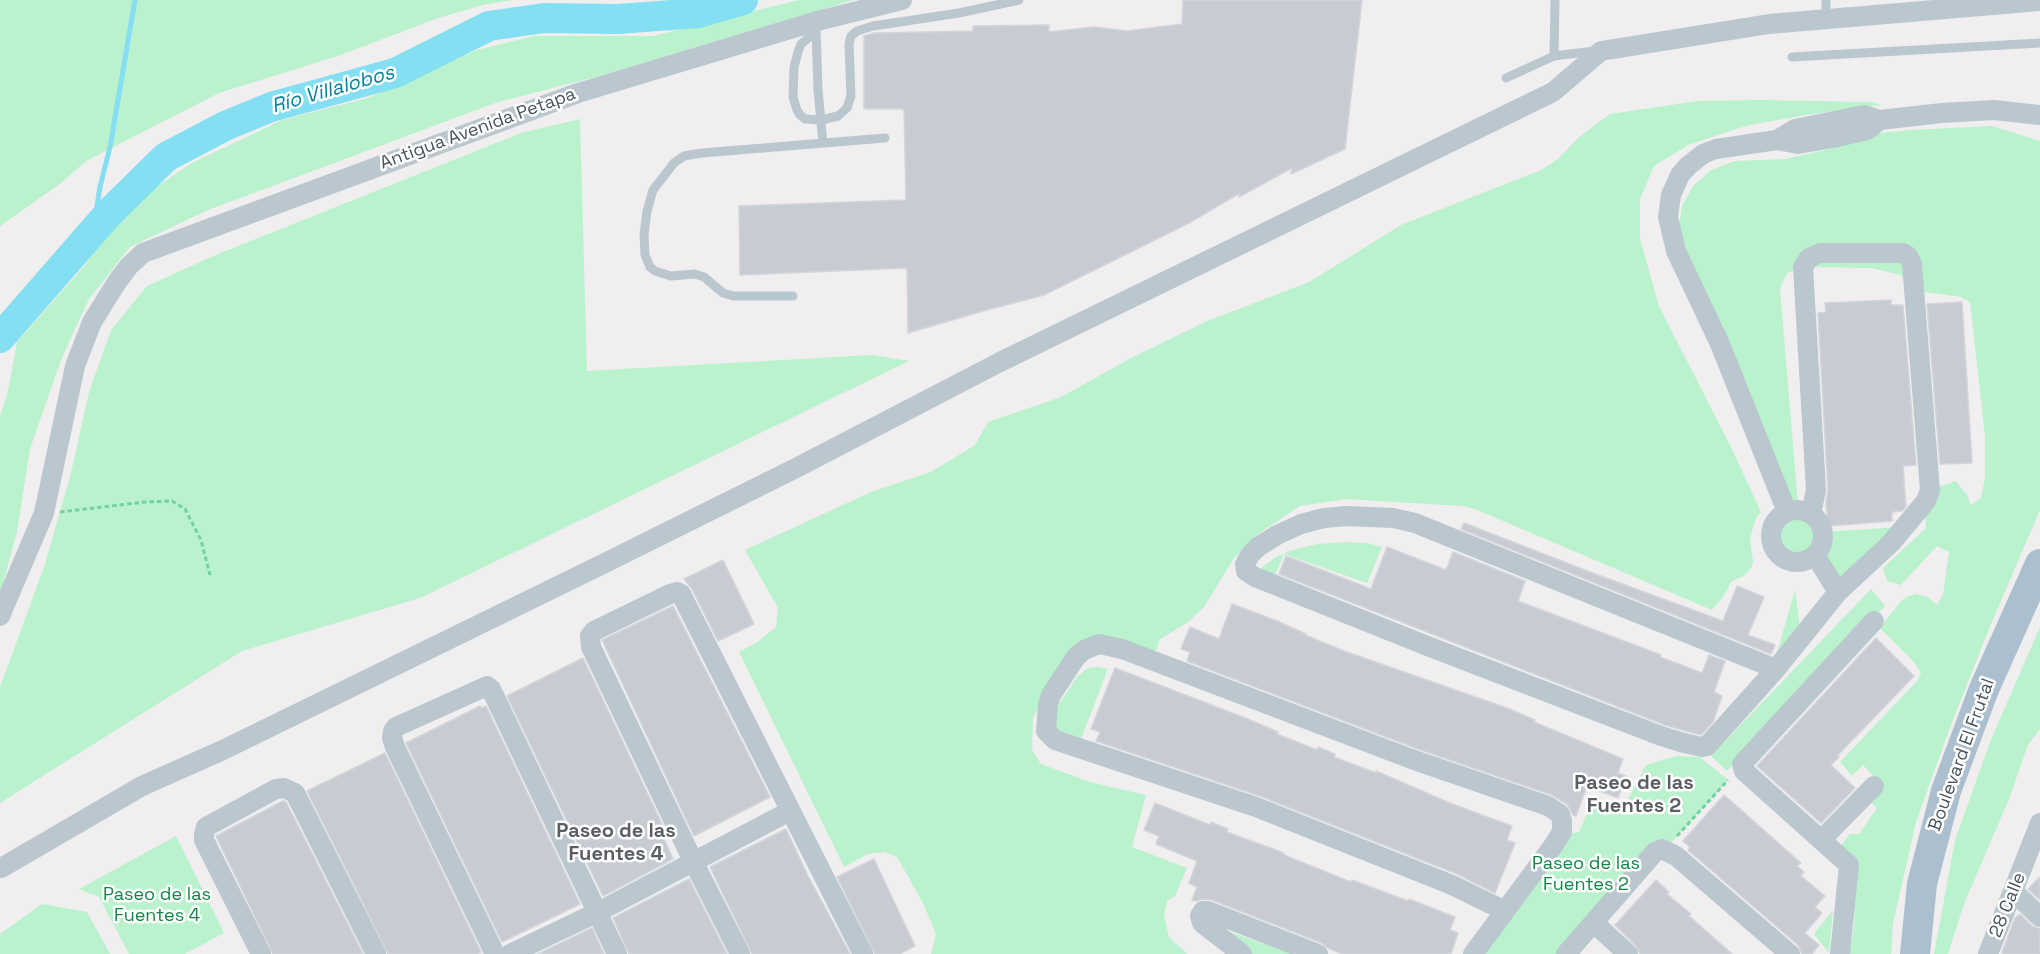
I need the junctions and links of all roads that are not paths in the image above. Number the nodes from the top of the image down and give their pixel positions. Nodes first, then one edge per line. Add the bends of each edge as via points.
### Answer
1 (902, 0) edge
2 (1019, 0) edge
3 (1555, 0) edge
4 (2040, 1) edge
5 (1826, 9) edge
6 (817, 26) junction
7 (2040, 43) edge
8 (1601, 51) junction
9 (1554, 56) junction
10 (1792, 57) dead end
11 (1506, 78) dead end
12 (2040, 115) edge
13 (821, 120) junction
14 (885, 138) dead end
15 (823, 143) junction
16 (793, 296) dead end
17 (1787, 512) junction
18 (1811, 514) junction
19 (1815, 555) junction
20 (2040, 564) edge
21 (1838, 592) junction
22 (0, 616) edge
23 (1874, 621) dead end
24 (1776, 669) junction
25 (1874, 786) dead end
26 (790, 811) junction
27 (2040, 823) edge
28 (1822, 839) junction
29 (693, 861) junction
30 (1, 868) edge
31 (2013, 891) junction
32 (1505, 911) junction
33 (596, 913) junction
34 (2040, 917) edge
35 (1594, 923) junction
36 (261, 954) edge
37 (376, 954) edge
38 (495, 954) edge
39 (510, 954) edge
40 (617, 954) edge
41 (740, 954) edge
42 (863, 954) edge
43 (1242, 954) edge
44 (1318, 954) edge
45 (1473, 954) edge
46 (1566, 954) edge
47 (1628, 954) edge
48 (1790, 954) edge
49 (1840, 954) edge
50 (1914, 954) edge
51 (1988, 954) edge

1 - 6 street, Antigua Avenida Petapa
2 - 13 lane via 856,31 849,44 851,96 847,108 838,116
3 - 9 lane
4 - 5 street
5 - 8 street via 1769,24
6 - 13 lane
6 - 13 lane via 798,52 794,97 800,116
6 - 22 street, Antigua Avenida Petapa via 578,93 143,253 117,282 92,322 75,366 44,513
7 - 10 lane
8 - 9 lane
8 - 30 street via 1553,92 1000,362 630,551 142,786
9 - 11 lane
12 - 17 street via 1970,110 1880,120 1867,130 1833,138 1798,144 1777,140 1716,149 1693,161 1680,175 1669,206 1669,229
13 - 15 lane
14 - 15 lane
15 - 16 lane via 684,156 653,190 647,211 645,255 655,271 671,276 695,274 733,297
17 - 18 street
17 - 19 street via 1775,523 1773,547 1792,561 1808,560
18 - 19 street via 1823,534
18 - 21 street via 1816,490 1803,267 1809,258 1820,253 1903,253 1912,264 1930,490 1926,501 1891,543
19 - 21 street
20 - 50 main road, Boulevard El Frutal via 1984,689 1946,791 1922,884
21 - 24 street
23 - 28 street via 1742,764 1744,771
24 - 24 street via 1416,523 1393,518 1347,516 1301,524 1258,547 1245,564 1246,571 1269,584 1598,712 1702,747
25 - 28 street
26 - 29 street
26 - 29 street via 681,594 670,594 594,631 590,636 591,647
26 - 42 street
27 - 31 street, 28 Calle
28 - 49 street via 1849,865
29 - 33 street
29 - 41 street
31 - 34 street
31 - 51 street, 28 Calle
32 - 32 street via 1452,885 1256,807 1055,740 1046,731 1051,695 1076,657 1093,646 1106,644 1548,806 1560,814 1562,832
32 - 45 street
33 - 38 street via 491,689 479,688 396,727 392,738
33 - 39 street
33 - 40 street
35 - 46 street
35 - 47 street
35 - 48 street via 1655,852 1666,850
36 - 37 street via 204,834 206,827 284,788 295,793
43 - 44 street via 1202,923 1203,911

